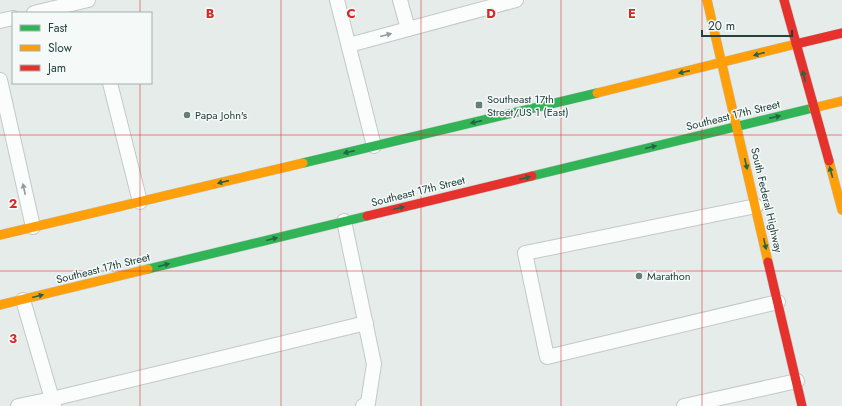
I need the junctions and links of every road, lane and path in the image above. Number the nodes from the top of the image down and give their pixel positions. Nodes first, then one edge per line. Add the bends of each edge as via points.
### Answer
1 (89, 0) edge
2 (337, 0) edge
3 (400, 0) edge
4 (516, 0) edge
5 (707, 0) edge
6 (784, 0) edge
7 (38, 12) edge
8 (92, 12) edge
9 (12, 18) edge
10 (0, 21) edge
11 (408, 29) junction
12 (842, 33) edge
13 (796, 44) junction
14 (349, 45) junction
15 (722, 63) junction
16 (0, 80) edge
17 (110, 84) edge
18 (842, 101) edge
19 (812, 108) junction
20 (737, 126) junction
21 (374, 146) junction
22 (140, 202) junction
23 (756, 206) junction
24 (842, 210) edge
25 (344, 221) junction
26 (33, 227) junction
27 (0, 235) edge
28 (23, 300) junction
29 (778, 302) junction
30 (0, 305) edge
31 (366, 323) junction
32 (797, 381) junction
33 (733, 401) edge
34 (53, 402) edge
35 (18, 406) edge
36 (363, 406) edge
37 (684, 406) edge
38 (802, 406) edge

1 - 7 lane
1 - 8 lane
2 - 14 lane
3 - 11 lane
4 - 11 lane
5 - 15 main road, South Federal Highway
6 - 13 main road
9 - 10 lane
14 -> 11 lane
12 - 13 main road
13 -> 15 main road
19 -> 13 main road
14 - 21 lane
15 - 20 main road, South Federal Highway
15 -> 21 main road
26 -> 16 lane
17 - 22 lane
18 - 19 main road, Southeast 17th Street
20 -> 19 main road, Southeast 17th Street
24 -> 19 main road
20 -> 23 main road, South Federal Highway
25 -> 20 main road, Southeast 17th Street
21 -> 22 main road
22 - 26 main road
23 -> 29 main road, South Federal Highway
23 - 29 lane via 525,253 547,357
28 -> 25 main road, Southeast 17th Street
25 - 31 lane
26 - 27 main road
28 - 30 main road, Southeast 17th Street
28 - 34 lane
29 - 32 main road, South Federal Highway
31 - 34 lane
31 - 36 lane via 374,364 368,403
32 - 33 lane
32 - 38 main road, South Federal Highway
33 - 37 lane
34 - 35 lane

